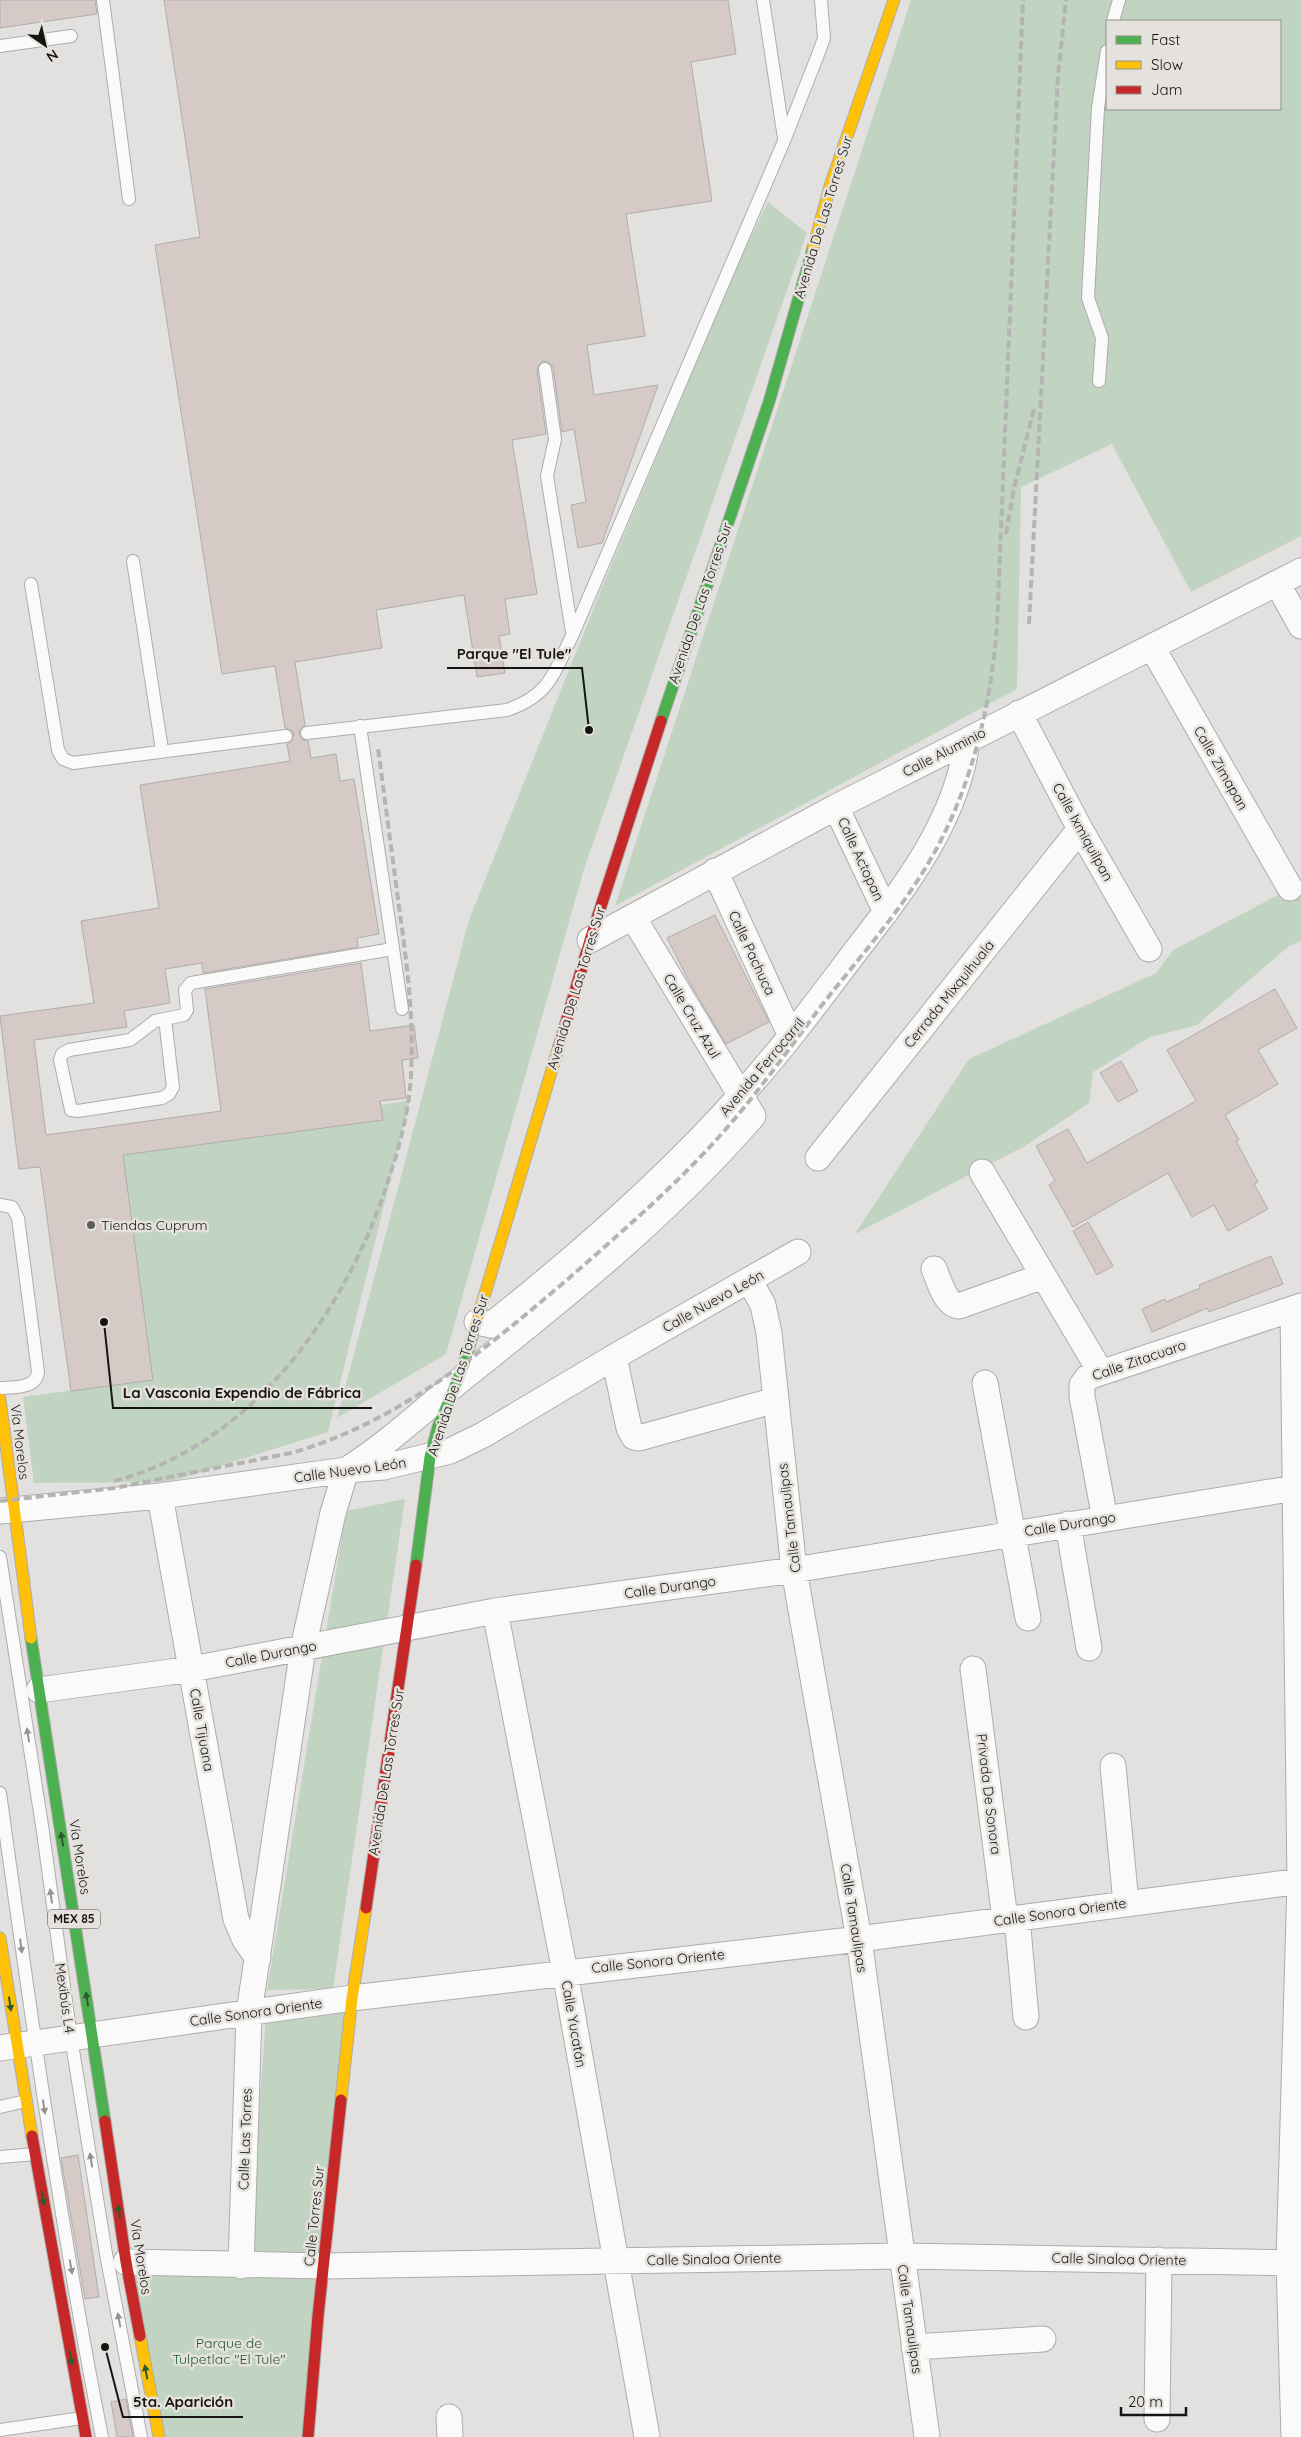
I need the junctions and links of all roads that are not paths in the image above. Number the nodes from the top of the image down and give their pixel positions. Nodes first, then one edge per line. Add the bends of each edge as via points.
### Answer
1 (103, 0) edge
2 (763, 0) edge
3 (821, 0) edge
4 (894, 0) edge
5 (1119, 0) edge
6 (1114, 20) edge
7 (71, 36) dead end
8 (0, 46) edge
9 (1106, 57) edge
10 (784, 141) junction
11 (129, 199) dead end
12 (545, 369) dead end
13 (1099, 381) dead end
14 (133, 561) dead end
15 (1301, 571) edge
16 (31, 584) dead end
17 (1277, 584) junction
18 (1301, 626) edge
19 (573, 634) junction
20 (1152, 647) junction
21 (1019, 713) junction
22 (360, 726) junction
23 (307, 733) dead end
24 (286, 736) dead end
25 (967, 741) junction
26 (162, 750) junction
27 (836, 807) junction
28 (1080, 829) junction
29 (714, 871) junction
30 (1290, 888) dead end
31 (886, 912) junction
32 (633, 916) junction
33 (590, 940) junction
34 (393, 948) junction
35 (1149, 948) dead end
36 (402, 1009) dead end
37 (165, 1019) junction
38 (790, 1034) junction
39 (746, 1106) junction
40 (818, 1158) dead end
41 (982, 1172) dead end
42 (0, 1205) edge
43 (798, 1252) dead end
44 (934, 1269) dead end
45 (1043, 1276) junction
46 (750, 1281) junction
47 (1297, 1307) edge
48 (477, 1322) junction
49 (614, 1357) junction
50 (1100, 1371) junction
51 (459, 1382) junction
52 (985, 1383) dead end
53 (0, 1388) edge
54 (0, 1399) edge
55 (776, 1400) junction
56 (430, 1457) junction
57 (346, 1470) junction
58 (1297, 1488) edge
59 (160, 1496) junction
60 (7, 1511) edge
61 (1105, 1519) junction
62 (1068, 1524) junction
63 (1012, 1533) junction
64 (0, 1557) edge
65 (794, 1570) junction
66 (495, 1611) junction
67 (1028, 1618) dead end
68 (408, 1629) junction
69 (303, 1648) junction
70 (1089, 1648) dead end
71 (192, 1669) junction
72 (973, 1670) dead end
73 (39, 1690) junction
74 (1113, 1766) dead end
75 (0, 1794) edge
76 (1300, 1882) edge
77 (1126, 1903) junction
78 (1011, 1919) junction
79 (0, 1938) edge
80 (859, 1939) junction
81 (258, 1958) junction
82 (565, 1972) junction
83 (352, 1998) junction
84 (249, 2013) junction
85 (1026, 2017) dead end
86 (82, 2036) junction
87 (17, 2045) edge
88 (26, 2101) junction
89 (0, 2107) edge
90 (35, 2154) junction
91 (0, 2157) edge
92 (901, 2256) junction
93 (1159, 2260) junction
94 (616, 2261) junction
95 (126, 2262) junction
96 (1295, 2263) edge
97 (241, 2266) junction
98 (324, 2266) junction
99 (1043, 2339) dead end
100 (914, 2347) junction
101 (82, 2418) junction
102 (1158, 2419) dead end
103 (0, 2430) edge
104 (86, 2437) edge
105 (102, 2437) edge
106 (141, 2437) edge
107 (158, 2437) edge
108 (308, 2437) edge
109 (648, 2437) edge
110 (927, 2437) edge
111 (1294, 2437) edge

1 - 11 lane
2 - 10 lane
3 - 10 lane via 824,38
4 - 33 street, Avenida De Las Torres Sur via 830,183 769,402 702,595
5 - 6 lane
7 - 8 lane
9 - 13 lane via 1098,108 1088,298 1102,338
10 - 19 lane
12 - 19 lane via 555,439 547,476
14 - 26 lane
15 - 17 street, Calle Aluminio
16 - 26 lane via 58,750 63,759 73,763
17 - 18 street
17 - 20 street, Calle Aluminio
19 - 22 lane via 545,688 524,704 507,710
20 - 21 street, Calle Aluminio
20 - 30 street, Calle Zimapan
21 - 25 street, Calle Aluminio
21 - 28 street, Calle Ixmiquilpan
22 - 23 lane
22 - 34 lane
24 - 26 lane
25 - 27 street, Calle Aluminio
25 - 31 street, Avenida Ferrocarril via 948,810 918,865
27 - 29 street, Calle Aluminio
27 - 31 street, Calle Actopan
28 - 35 street, Calle Ixmiquilpan
28 - 40 street, Cerrada Mixquihuala
29 - 32 street, Calle Aluminio
29 - 38 street, Calle Pachuca
31 - 38 street, Avenida Ferrocarril
32 - 33 street, Calle Aluminio
32 - 39 street, Calle Cruz Azul
33 - 48 street, Avenida De Las Torres Sur
34 - 36 lane
34 - 37 lane via 196,981 187,985 185,990 186,1012
37 - 37 lane via 150,1024 130,1040 69,1050 62,1054 60,1060 71,1110 169,1094 173,1087
38 - 39 street, Avenida Ferrocarril
39 - 48 street, Avenida Ferrocarril via 681,1157 562,1266 491,1325
39 - 51 street, Avenida Ferrocarril via 715,1160 636,1234
41 - 45 street
42 - 53 lane via 12,1207 18,1218 38,1372 28,1385
43 - 46 street, Calle Nuevo León
44 - 45 street via 954,1306
45 - 50 street
46 - 49 street, Calle Nuevo León
46 - 55 street, Calle Tamaulipas via 765,1314
47 - 50 street, Calle Zitacuaro
47 - 58 street
48 - 51 street, Avenida De Las Torres Sur
49 - 55 street via 629,1428 634,1437
49 - 56 street, Calle Nuevo León via 468,1443
50 - 61 street, Calle Zitacuaro via 1088,1377 1081,1390
51 - 56 street, Avenida De Las Torres Sur via 438,1427
51 - 57 street, Avenida Ferrocarril via 370,1455
52 - 63 street
54 - 60 street, Vía Morelos / MEX 85
55 - 65 street, Calle Tamaulipas
56 - 57 street, Calle Nuevo León via 384,1467
56 - 68 street, Avenida De Las Torres Sur
57 - 59 street, Calle Nuevo León
57 - 69 street via 333,1513
58 - 61 street, Calle Durango
58 - 76 street
59 - 60 street, Calle Nuevo León
59 - 71 street, Calle Tijuana
60 - 73 street, Vía Morelos / MEX 85
61 - 62 street, Calle Durango
62 - 63 street, Calle Durango
62 - 70 street
63 - 65 street, Calle Durango
63 - 67 street
86 -> 64 lane, Mexibús L4 via 43,1832
65 - 66 street, Calle Durango
65 - 80 street, Calle Tamaulipas
66 - 68 street, Calle Durango
66 - 82 street, Calle Yucatán
68 - 69 street, Calle Durango
68 - 83 street, Avenida De Las Torres Sur
69 - 71 street, Calle Durango
69 - 81 street
71 - 73 street, Calle Durango
71 - 81 street, Calle Tijuana via 236,1919
72 - 78 street, Privada De Sonora
86 -> 73 street, Vía Morelos / MEX 85
74 - 77 street
75 -> 87 lane
76 - 77 street, Calle Sonora Oriente
76 - 96 street
77 - 78 street, Calle Sonora Oriente
78 - 80 street, Calle Sonora Oriente
78 - 85 street, Privada De Sonora
79 -> 87 street
80 - 82 street, Calle Sonora Oriente
80 - 92 street, Calle Tamaulipas
81 - 84 street
82 - 83 street, Calle Sonora Oriente
82 - 94 street, Calle Yucatán
83 - 84 street, Calle Sonora Oriente
83 - 98 street, Calle Torres Sur
84 - 86 street, Calle Sonora Oriente
84 - 97 street, Calle Las Torres
86 - 87 street, Calle Sonora Oriente
95 -> 86 street, Vía Morelos / MEX 85
106 -> 86 lane, Mexibús L4 via 106,2254
87 - 88 street
87 -> 105 lane via 63,2227
88 - 89 lane
88 - 90 street
90 - 91 lane
90 -> 101 street
92 - 93 street, Calle Sinaloa Oriente
92 - 94 street, Calle Sinaloa Oriente
92 - 100 street, Calle Tamaulipas
93 - 96 street, Calle Sinaloa Oriente
93 - 102 street
94 - 98 street, Calle Sinaloa Oriente
94 - 109 street, Calle Yucatán
95 - 97 street, Calle Sinaloa Oriente
107 -> 95 street, Vía Morelos / MEX 85
96 - 111 street
97 - 98 street, Calle Sinaloa Oriente
98 - 108 street, Calle Torres Sur
99 - 100 street
100 - 110 street, Calle Tamaulipas
101 - 103 lane
101 - 104 street

